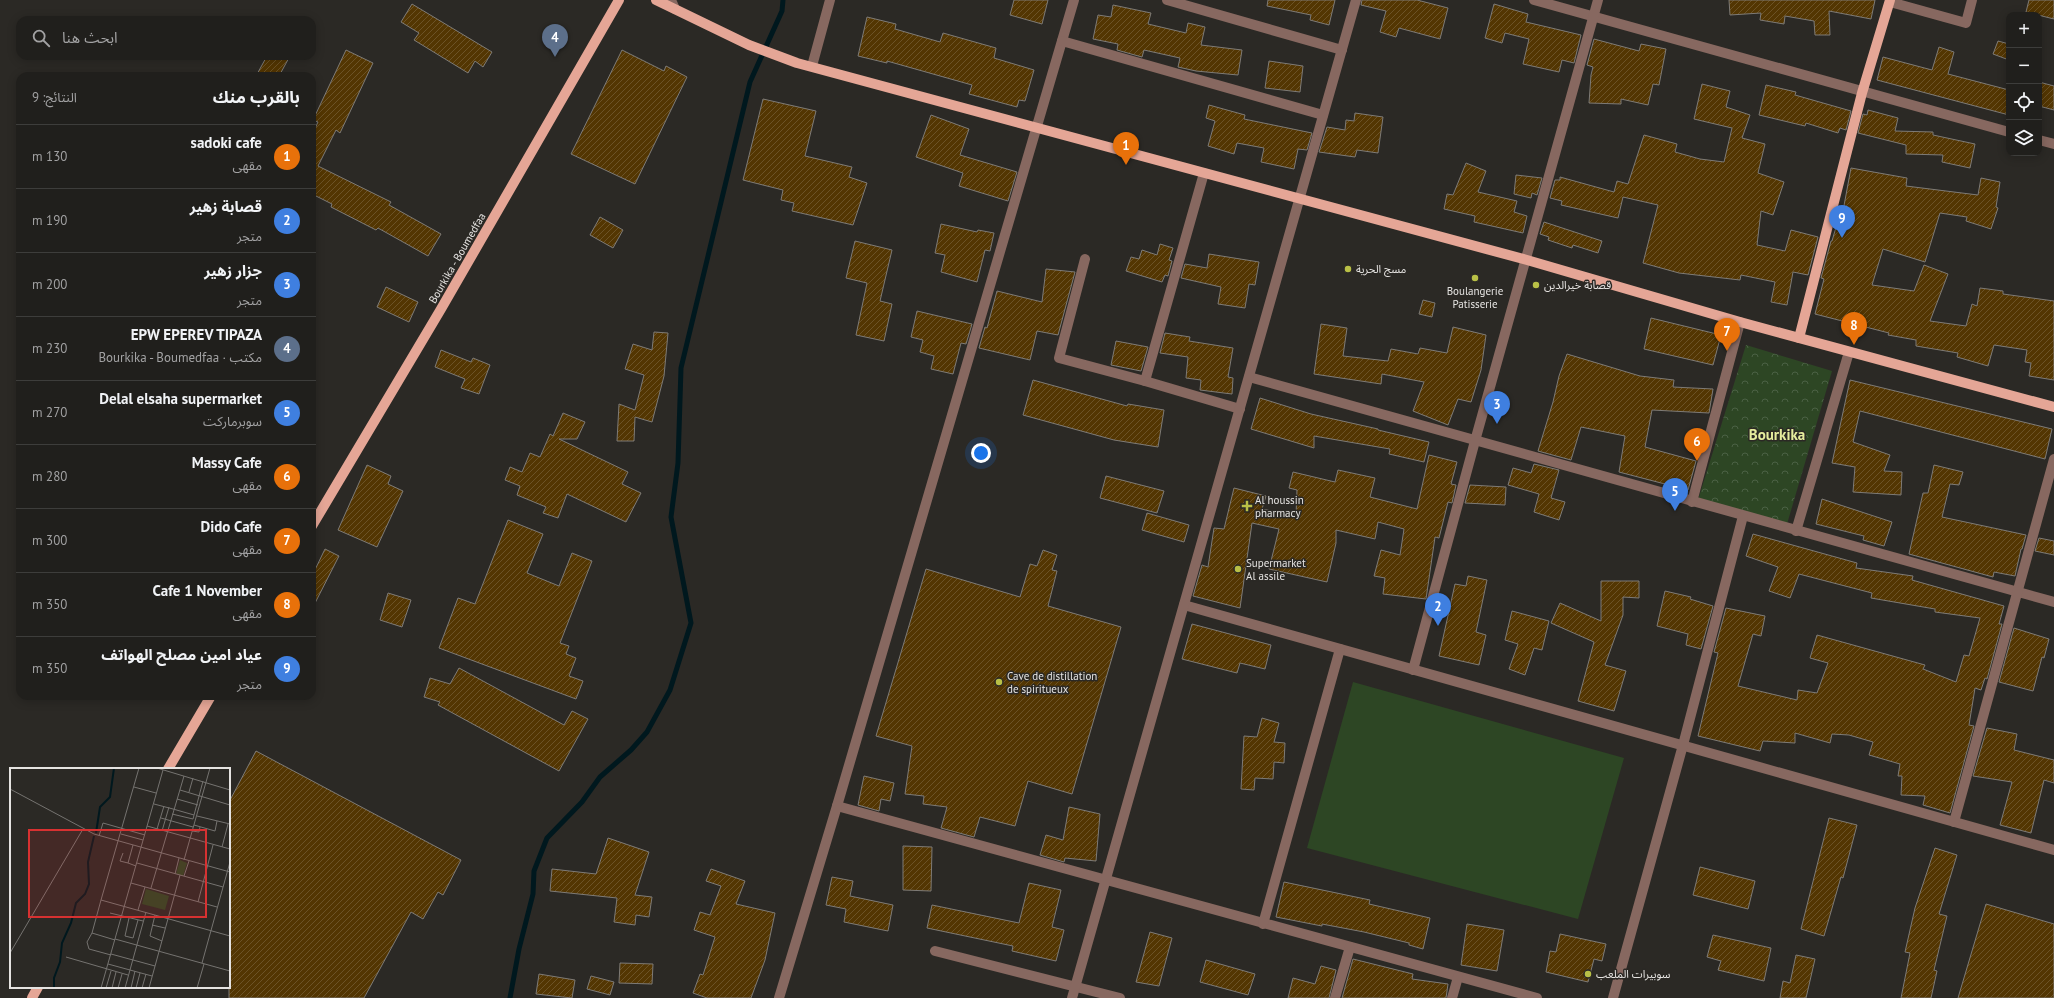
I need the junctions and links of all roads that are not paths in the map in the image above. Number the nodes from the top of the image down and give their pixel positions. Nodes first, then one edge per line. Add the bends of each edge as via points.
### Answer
1 (619, 0) edge
2 (656, 0) edge
3 (830, 0) edge
4 (1074, 0) edge
5 (1167, 0) edge
6 (1356, 0) edge
7 (1598, 0) edge
8 (1972, 0) edge
9 (1540, 1) edge
10 (1890, 1) edge
11 (673, 5) edge
12 (1594, 17) junction
13 (1062, 41) junction
14 (1342, 50) junction
15 (812, 66) junction
16 (1862, 92) junction
17 (1323, 115) junction
18 (1037, 129) junction
19 (2006, 131) edge
20 (2042, 141) edge
21 (2054, 144) edge
22 (1204, 173) junction
23 (1300, 198) junction
24 (1085, 259) dead end
25 (1527, 260) junction
26 (1740, 322) junction
27 (1799, 338) junction
28 (1849, 352) junction
29 (1249, 377) junction
30 (1145, 381) junction
31 (2054, 407) edge
32 (1240, 409) junction
33 (1475, 441) junction
34 (2054, 459) edge
35 (1692, 502) junction
36 (1743, 516) junction
37 (316, 519) edge
38 (1796, 531) junction
39 (2018, 592) junction
40 (2054, 602) edge
41 (1184, 605) junction
42 (1340, 649) junction
43 (1413, 670) junction
44 (209, 700) edge
45 (1683, 745) junction
46 (169, 768) edge
47 (837, 806) junction
48 (1954, 822) junction
49 (2054, 850) edge
50 (1105, 881) junction
51 (1263, 924) junction
52 (1350, 947) junction
53 (934, 951) dead end
54 (1458, 977) junction
55 (1075, 987) junction
56 (37, 988) edge
57 (32, 998) edge
58 (779, 998) edge
59 (1072, 998) edge
60 (1120, 998) edge
61 (1335, 998) edge
62 (1452, 998) edge
63 (1537, 998) edge
64 (1613, 998) edge

1 - 37 main road, Bourkika - Boumedfaa via 441,310
2 - 11 main road
3 - 15 street
4 - 13 street
5 - 14 street
6 - 14 street
7 - 12 street
8 - 10 street via 1966,23
9 - 12 street
10 - 16 main road
11 - 15 main road via 749,45
12 - 16 street
12 - 25 street
13 - 17 street
13 - 18 street
14 - 17 street
15 - 18 main road
16 - 19 street
16 - 27 main road
17 - 23 street
18 - 22 main road
18 - 47 street
20 - 21 street
22 - 23 main road
22 - 30 street
23 - 25 main road
23 - 29 street
24 - 30 street via 1059,358
25 - 26 main road
25 - 33 street
26 - 27 main road
26 - 35 street
27 - 28 main road
28 - 31 main road
28 - 38 street
29 - 32 street
29 - 33 street
30 - 32 street
32 - 41 street
33 - 35 street
33 - 43 street
34 - 39 street
35 - 36 street
36 - 38 street
36 - 45 street
38 - 39 street
39 - 40 street
39 - 48 street
41 - 42 street
41 - 50 street
42 - 43 street
42 - 51 street
43 - 45 street
44 - 46 main road
45 - 48 street
45 - 64 street
47 - 50 street
47 - 58 street
48 - 49 street
50 - 51 street
50 - 55 street
51 - 52 street
52 - 54 street
52 - 61 street
53 - 55 street
54 - 62 street
54 - 63 street
55 - 59 street
55 - 60 street
56 - 57 main road

